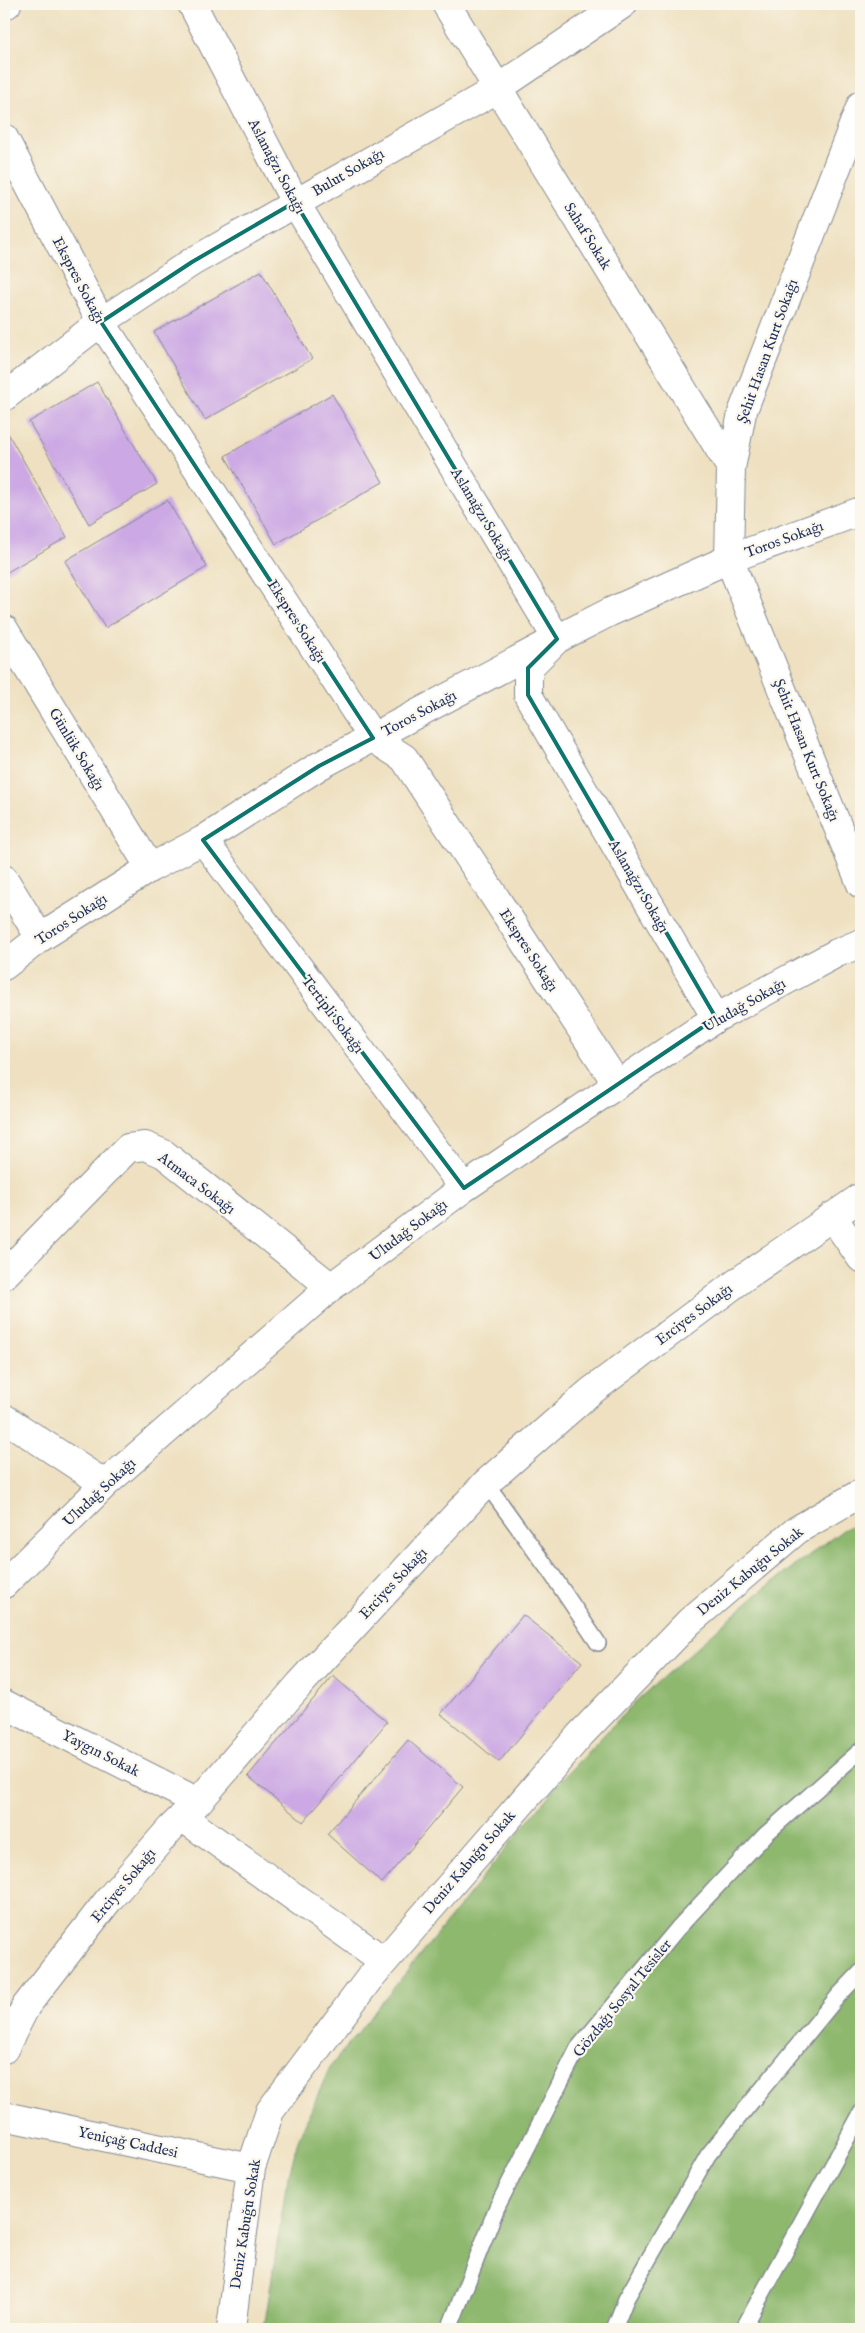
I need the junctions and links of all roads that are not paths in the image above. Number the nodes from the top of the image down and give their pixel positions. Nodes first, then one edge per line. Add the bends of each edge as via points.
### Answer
1 (192, 4) edge
2 (446, 4) edge
3 (623, 4) edge
4 (497, 88) junction
5 (861, 105) edge
6 (4, 138) edge
7 (295, 202) junction
8 (101, 322) junction
9 (4, 397) edge
10 (732, 468) junction
11 (861, 511) edge
12 (729, 559) junction
13 (4, 629) edge
14 (557, 639) junction
15 (373, 738) junction
16 (203, 840) junction
17 (150, 868) junction
18 (4, 879) edge
19 (861, 884) edge
20 (40, 938) junction
21 (861, 943) edge
22 (4, 966) edge
23 (716, 1018) junction
24 (617, 1084) junction
25 (464, 1188) junction
26 (861, 1197) edge
27 (832, 1216) junction
28 (861, 1258) edge
29 (4, 1275) edge
30 (330, 1288) junction
31 (4, 1418) edge
32 (486, 1482) junction
33 (106, 1484) junction
34 (861, 1493) edge
35 (4, 1584) edge
36 (598, 1643) dead end
37 (4, 1704) edge
38 (861, 1750) edge
39 (190, 1809) junction
40 (384, 1961) junction
41 (861, 1972) edge
42 (4, 2049) edge
43 (861, 2113) edge
44 (4, 2116) edge
45 (251, 2168) junction
46 (231, 2329) edge
47 (449, 2329) edge
48 (614, 2329) edge
49 (743, 2329) edge

1 - 7 street, Aslanağzı Sokağı
2 - 4 street, Sahaf Sokak
3 - 4 street, Bulut Sokağı
4 - 7 street, Bulut Sokağı
4 - 10 street, Sahaf Sokak
5 - 10 street, Şehit Hasan Kurt Sokağı via 742,413
6 - 8 street, Ekspres Sokağı
7 - 8 street, Bulut Sokağı via 192,262
7 - 14 street, Aslanağzı Sokağı
8 - 9 street, Bulut Sokağı
8 - 15 street, Ekspres Sokağı
10 - 12 street, Şehit Hasan Kurt Sokağı
11 - 12 street, Toros Sokağı
12 - 14 street, Toros Sokağı
12 - 19 street, Şehit Hasan Kurt Sokağı
13 - 17 street, Günlük Sokağı
14 - 15 street, Toros Sokağı
14 - 23 street, Aslanağzı Sokağı via 528,668 528,695
15 - 16 street, Toros Sokağı via 318,766
15 - 24 street, Ekspres Sokağı via 404,758
16 - 17 street, Toros Sokağı
16 - 25 street, Tertipli Sokağı
17 - 20 street, Toros Sokağı
18 - 20 street
20 - 22 street, Toros Sokağı
21 - 23 street, Uludağ Sokağı
23 - 24 street, Uludağ Sokağı
24 - 25 street, Uludağ Sokağı
25 - 30 street, Uludağ Sokağı
26 - 27 street, Erciyes Sokağı
27 - 28 street
27 - 32 street, Erciyes Sokağı via 590,1392
29 - 30 street, Atmaca Sokağı via 128,1148 145,1146 164,1154
30 - 33 street, Uludağ Sokağı
31 - 33 street
32 - 36 lane
32 - 39 street, Erciyes Sokağı
33 - 35 street, Uludağ Sokağı
34 - 40 street, Deniz Kabuğu Sokak via 797,1530 689,1622 581,1734
37 - 39 street, Yaygın Sokak
38 - 47 lane, Gözdağı Sosyal Tesisler via 766,1834 678,1928 578,2048 497,2207
39 - 40 street, Yaygın Sokak
39 - 42 street, Erciyes Sokağı via 110,1898 26,2006
40 - 45 street, Deniz Kabuğu Sokak via 270,2111
41 - 48 lane via 708,2155 626,2299
43 - 49 lane
44 - 45 street, Yeniçağ Caddesi
45 - 46 street, Deniz Kabuğu Sokak

